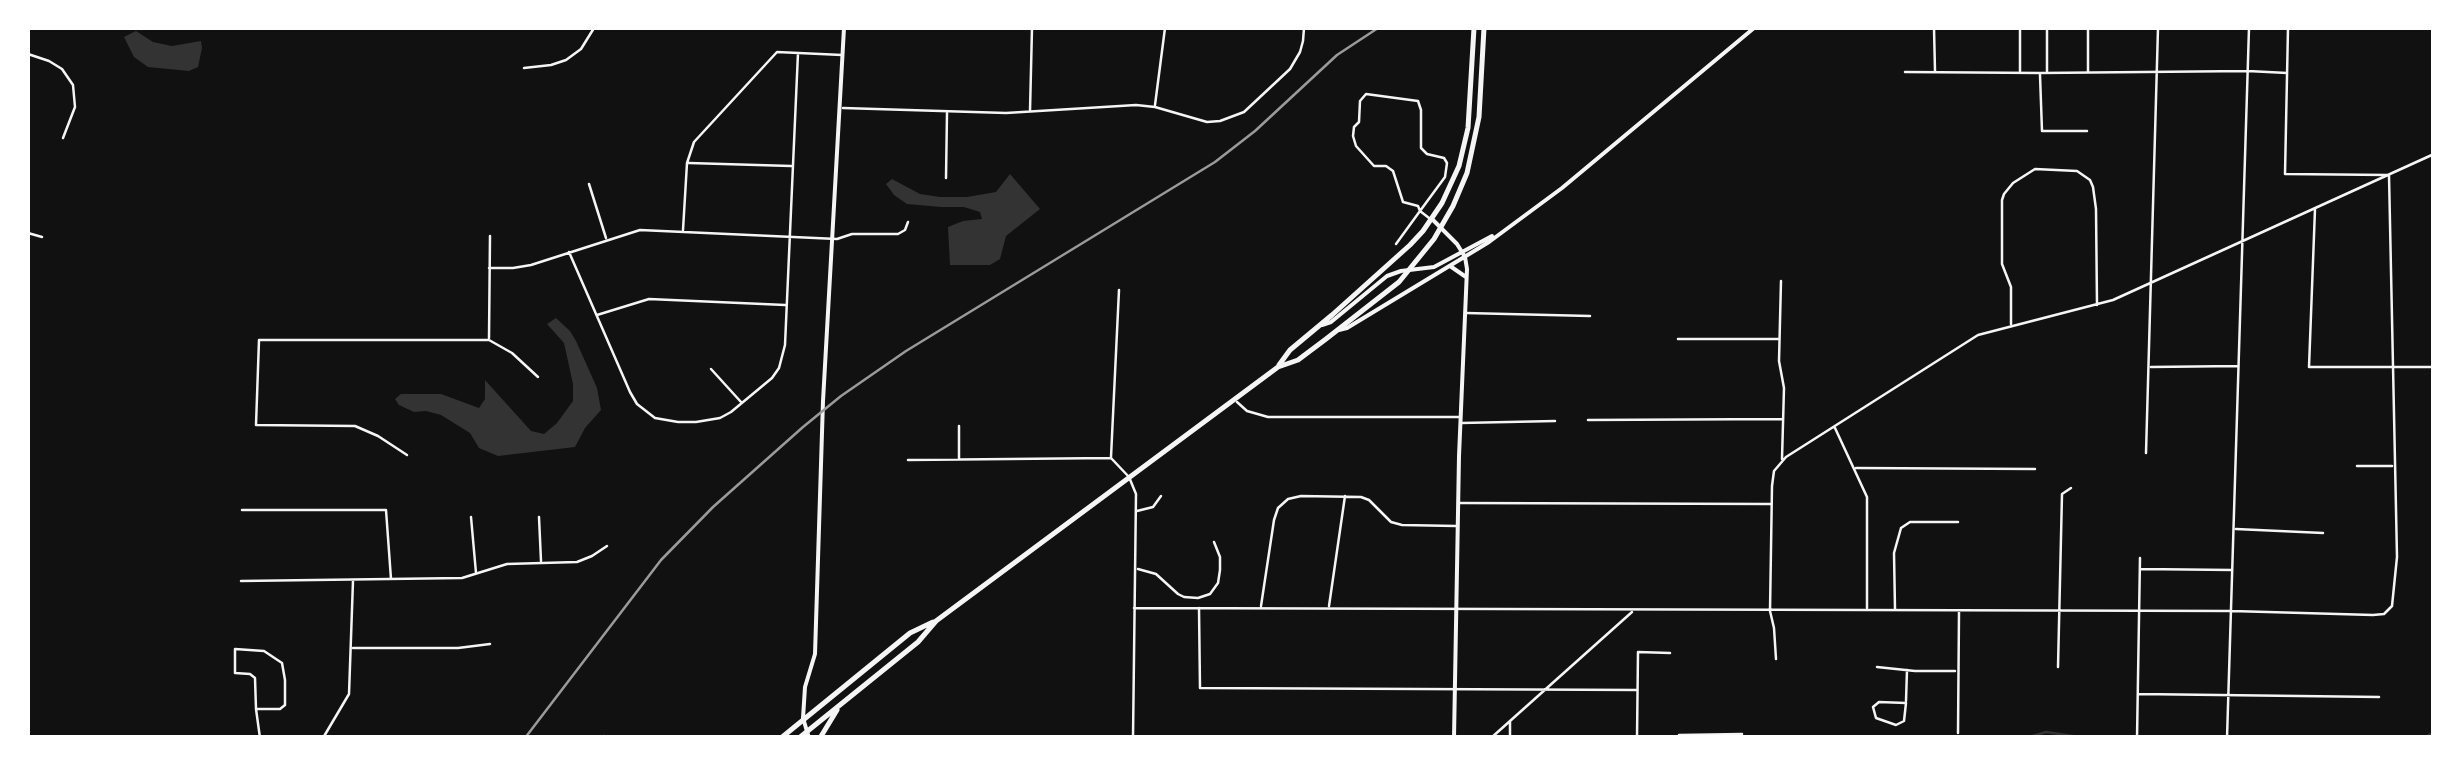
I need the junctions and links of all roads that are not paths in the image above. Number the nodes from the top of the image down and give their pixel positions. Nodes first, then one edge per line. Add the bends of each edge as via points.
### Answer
1 (594, 28) edge
2 (844, 28) edge
3 (1032, 28) edge
4 (1166, 28) edge
5 (1304, 28) edge
6 (1474, 28) edge
7 (1484, 28) edge
8 (1754, 28) edge
9 (1934, 28) edge
10 (2020, 28) edge
11 (2047, 28) edge
12 (2088, 28) edge
13 (2158, 28) edge
14 (2249, 28) edge
15 (2288, 28) edge
16 (798, 53) junction
17 (28, 54) edge
18 (842, 54) junction
19 (524, 68) dead end
20 (2248, 71) junction
21 (1905, 72) dead end
22 (1935, 72) junction
23 (2020, 72) junction
24 (2047, 72) junction
25 (2088, 73) junction
26 (2156, 73) junction
27 (2287, 73) junction
28 (2040, 74) junction
29 (1155, 106) junction
30 (838, 108) junction
31 (946, 112) junction
32 (1030, 113) junction
33 (2087, 131) dead end
34 (63, 138) dead end
35 (2434, 154) edge
36 (687, 162) junction
37 (793, 166) junction
38 (2388, 174) junction
39 (946, 178) dead end
40 (589, 184) dead end
41 (2315, 208) junction
42 (1420, 210) junction
43 (1432, 220) junction
44 (908, 222) dead end
45 (1441, 227) junction
46 (683, 231) junction
47 (28, 233) edge
48 (490, 236) dead end
49 (42, 237) dead end
50 (790, 237) junction
51 (830, 239) junction
52 (2243, 239) junction
53 (606, 240) junction
54 (1396, 244) dead end
55 (569, 252) junction
56 (1464, 254) junction
57 (1450, 266) junction
58 (489, 268) junction
59 (1409, 271) junction
60 (1467, 278) junction
61 (1782, 282) dead end
62 (2150, 282) junction
63 (1119, 290) dead end
64 (2097, 304) junction
65 (786, 305) junction
66 (1465, 313) junction
67 (597, 315) junction
68 (1590, 316) dead end
69 (1320, 325) junction
70 (2012, 326) junction
71 (1338, 330) junction
72 (1780, 339) junction
73 (489, 340) junction
74 (1678, 340) dead end
75 (2239, 366) junction
76 (2434, 366) edge
77 (1278, 367) junction
78 (2148, 367) junction
79 (2391, 367) junction
80 (711, 368) dead end
81 (538, 377) dead end
82 (1234, 400) junction
83 (742, 404) junction
84 (1783, 419) junction
85 (1461, 420) junction
86 (1588, 420) dead end
87 (1555, 422) dead end
88 (959, 426) dead end
89 (1834, 427) junction
90 (2146, 452) dead end
91 (407, 455) dead end
92 (1111, 458) junction
93 (908, 460) dead end
94 (959, 460) junction
95 (1782, 461) junction
96 (2357, 466) dead end
97 (2393, 466) junction
98 (1854, 468) junction
99 (2035, 469) dead end
100 (1129, 477) junction
101 (2072, 488) dead end
102 (1162, 496) dead end
103 (1346, 496) junction
104 (1458, 504) junction
105 (1772, 504) junction
106 (242, 510) dead end
107 (1135, 512) junction
108 (471, 517) dead end
109 (539, 517) dead end
110 (1958, 522) dead end
111 (1458, 526) junction
112 (2235, 528) junction
113 (2323, 533) dead end
114 (1214, 542) dead end
115 (607, 546) dead end
116 (2140, 558) dead end
117 (541, 562) junction
118 (1135, 569) junction
119 (2140, 569) junction
120 (2234, 570) junction
121 (476, 574) junction
122 (391, 579) junction
123 (241, 580) dead end
124 (353, 580) junction
125 (1134, 608) junction
126 (1199, 608) junction
127 (1261, 608) junction
128 (1329, 608) junction
129 (1457, 608) junction
130 (1867, 610) junction
131 (1894, 610) junction
132 (1959, 610) junction
133 (2139, 610) junction
134 (1634, 611) junction
135 (1770, 611) junction
136 (2060, 611) junction
137 (2232, 611) junction
138 (936, 621) junction
139 (490, 644) dead end
140 (351, 648) junction
141 (1670, 653) dead end
142 (1776, 659) dead end
143 (1877, 667) dead end
144 (2058, 667) dead end
145 (1908, 670) junction
146 (1958, 670) junction
147 (1456, 688) junction
148 (1546, 688) junction
149 (1638, 690) junction
150 (2138, 694) junction
151 (2229, 695) junction
152 (2379, 697) dead end
153 (842, 702) junction
154 (1906, 702) junction
155 (256, 709) junction
156 (803, 718) junction
157 (1510, 720) junction
158 (1958, 733) dead end
159 (808, 734) edge
160 (1742, 734) dead end
161 (260, 738) edge
162 (323, 738) edge
163 (780, 738) edge
164 (799, 738) edge
165 (820, 738) edge
166 (1133, 738) edge
167 (1454, 738) edge
168 (1491, 738) edge
169 (1510, 738) edge
170 (1637, 738) edge
171 (1679, 738) edge
172 (2137, 738) edge
173 (2228, 738) edge

1 - 19 street via 566,60
2 - 18 street
3 - 32 street
4 - 29 street
5 - 29 street via 1293,64 1247,110 1207,122
6 - 43 main road via 1463,152
7 - 45 main road via 1475,142
8 - 56 street via 1572,180
9 - 22 street
10 - 23 street
11 - 24 street
12 - 25 street
13 - 26 street
14 - 20 street
15 - 27 street
16 - 18 street
16 - 36 street via 777,52 694,142
16 - 37 street
17 - 34 street via 56,64 73,86 75,106
18 - 30 street
20 - 26 street
20 - 27 street
20 - 52 street
21 - 22 street
22 - 23 street
23 - 28 street
24 - 25 street
24 - 28 street
25 - 26 street
26 - 62 street
27 - 38 street via 2285,174
28 - 33 street via 2042,131
29 - 32 street
30 - 31 street
30 - 51 street
31 - 32 street
31 - 39 street
35 - 38 street
36 - 37 street
36 - 46 street
37 - 50 street
38 - 41 street
38 - 79 street
40 - 53 street
41 - 52 street
41 - 79 street via 2309,367
42 - 42 street via 1447,170 1444,158 1421,148 1420,104 1366,94 1354,128 1356,146 1374,166 1393,171 1403,202
42 - 43 street
42 - 54 street
43 - 45 street
43 - 69 main road
44 - 51 street via 898,234
45 - 56 street
45 - 59 main road
46 - 50 street
46 - 53 street via 640,230
47 - 49 street
48 - 58 street
50 - 51 street
50 - 65 street
51 - 156 street via 816,654
52 - 62 street
52 - 75 street
53 - 55 street
55 - 58 street via 522,267
55 - 67 street
56 - 57 street
56 - 59 street
56 - 60 street
57 - 60 street
57 - 71 street
58 - 73 street
59 - 69 street via 1387,276
59 - 71 main road
60 - 66 street
61 - 72 street
62 - 64 street
62 - 78 street
63 - 92 street
64 - 70 street
64 - 70 street via 2093,187 2076,171 2035,169 2012,183 2002,200 2002,264 2011,287
65 - 67 street via 649,299
65 - 83 street via 779,368
66 - 68 street
66 - 85 street
67 - 83 street via 630,392 656,418 710,421
69 - 77 main road
70 - 89 street via 1972,338
71 - 77 main road
72 - 74 street
72 - 84 street
73 - 81 street
73 - 91 street via 259,340 256,425 355,426
75 - 78 street
75 - 112 street
76 - 79 street
77 - 82 main road
78 - 90 street
79 - 97 street
80 - 83 street
82 - 85 street via 1268,417
82 - 100 main road
84 - 86 street
84 - 95 street
85 - 87 street
85 - 104 street
88 - 94 street
89 - 95 street
89 - 98 street
92 - 94 street
92 - 100 street
93 - 94 street
95 - 105 street via 1774,471
96 - 97 street
97 - 137 street via 2396,557 2392,606 2384,614
98 - 99 street
98 - 130 street via 1868,497
100 - 107 street
100 - 138 main road
101 - 136 street via 2062,494
102 - 107 street
103 - 111 street via 1369,500 1402,525
103 - 127 street via 1300,496 1278,508
103 - 128 street
104 - 105 street
104 - 111 street
105 - 135 street
106 - 122 street via 386,510
107 - 118 street
108 - 121 street
109 - 117 street
110 - 131 street via 1910,522 1901,528
111 - 129 street
112 - 113 street
112 - 120 street
114 - 118 street via 1218,582 1204,596 1184,597 1156,574
115 - 117 street via 585,560
116 - 119 street
117 - 121 street
118 - 125 street
119 - 120 street
119 - 133 street
120 - 137 street
121 - 122 street
122 - 124 street
123 - 124 street
124 - 140 street
125 - 126 street
125 - 166 street
126 - 127 street
126 - 147 street via 1200,688
127 - 128 street
128 - 129 street
129 - 134 street
129 - 147 street
130 - 131 street
130 - 135 street
131 - 132 street
132 - 136 street
132 - 146 street
133 - 136 street
133 - 137 street
133 - 150 street
134 - 135 street
134 - 148 street
135 - 142 street
136 - 144 street
137 - 151 street
138 - 153 main road
138 - 156 main road via 910,632
139 - 140 street
140 - 162 street via 349,694
141 - 149 street via 1638,652
143 - 145 street
145 - 146 street
145 - 154 street
146 - 158 street
147 - 148 street
147 - 167 street
148 - 149 street
148 - 157 street
149 - 170 street
150 - 151 street
150 - 172 street
151 - 152 street
151 - 173 street
153 - 159 main road
153 - 165 main road
154 - 154 street via 1901,724 1878,719 1873,711 1876,703
155 - 155 street via 285,704 282,663 257,649 235,649 234,673 255,678
155 - 161 street
156 - 159 street
156 - 163 main road
157 - 168 street
157 - 169 street
159 - 164 main road
160 - 171 street

